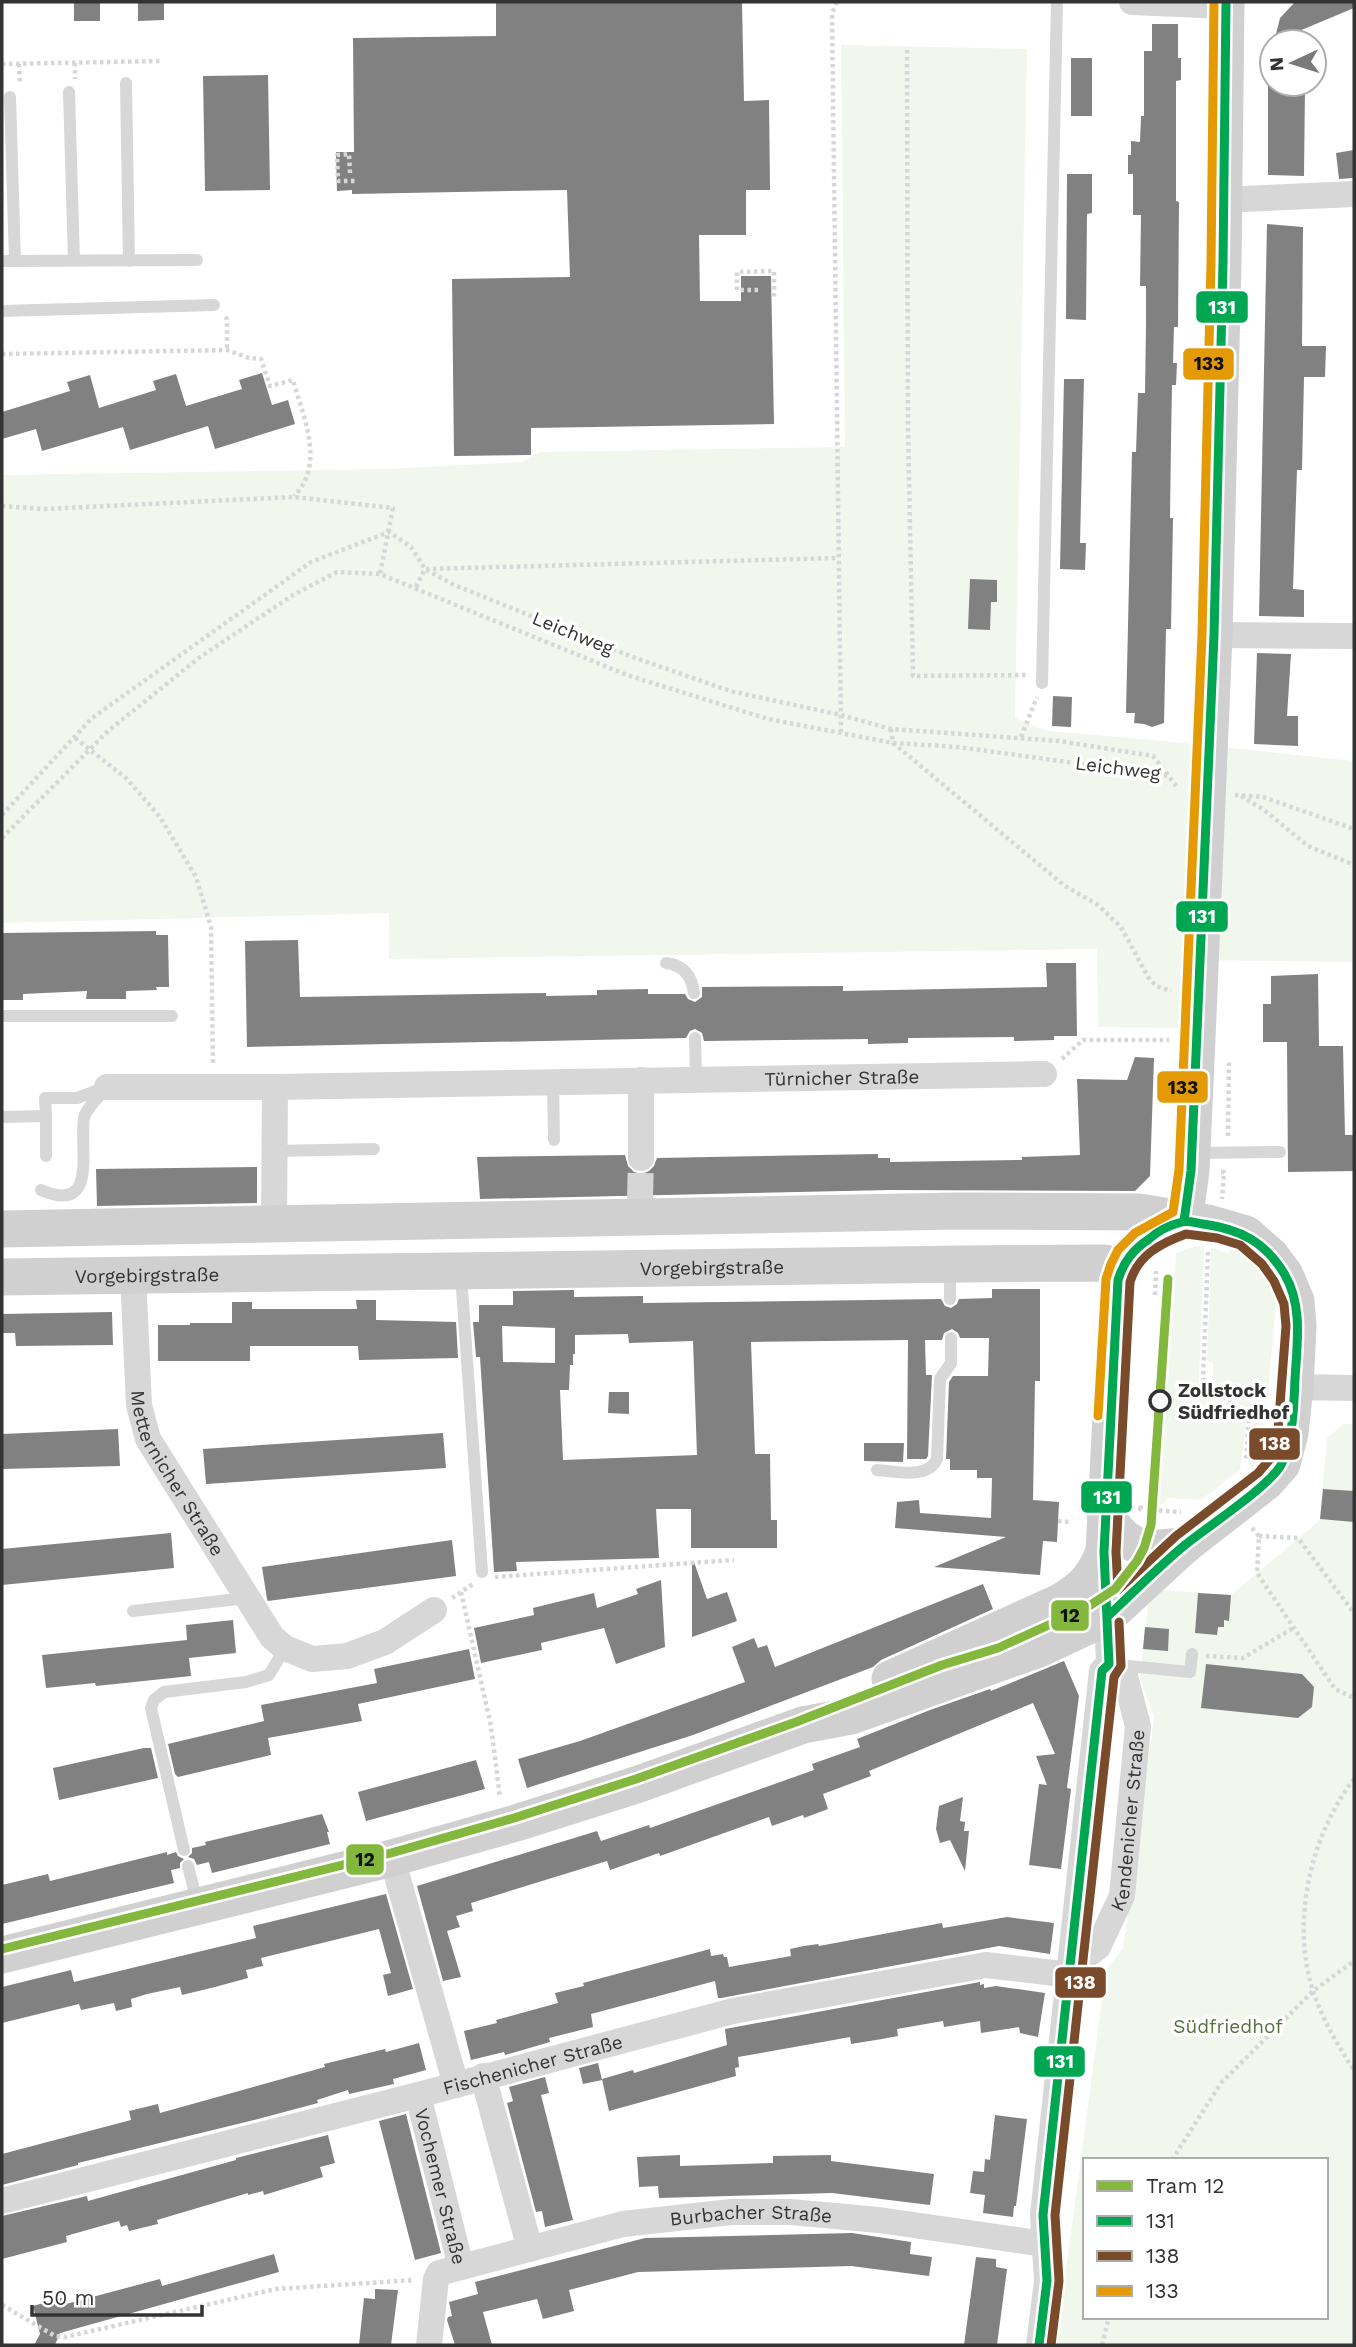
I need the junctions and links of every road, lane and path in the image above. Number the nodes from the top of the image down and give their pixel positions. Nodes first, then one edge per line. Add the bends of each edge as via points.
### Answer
1 (836, 2) edge
2 (1057, 2) edge
3 (1132, 2) edge
4 (1226, 4) edge
5 (907, 50) dead end
6 (163, 61) dead end
7 (2, 64) edge
8 (126, 83) dead end
9 (69, 92) dead end
10 (10, 97) dead end
11 (349, 173) dead end
12 (356, 181) dead end
13 (1354, 194) edge
14 (1222, 200) junction
15 (197, 260) dead end
16 (8, 261) edge
17 (74, 261) junction
18 (130, 261) junction
19 (758, 290) dead end
20 (774, 298) dead end
21 (214, 305) joint
22 (2, 311) edge
23 (227, 350) junction
24 (2, 354) edge
25 (294, 497) junction
26 (2, 506) edge
27 (389, 532) junction
28 (837, 558) junction
29 (425, 569) junction
30 (380, 575) junction
31 (416, 587) junction
32 (1214, 635) junction
33 (1354, 636) edge
34 (1042, 679) junction
35 (841, 715) junction
36 (891, 729) junction
37 (841, 733) junction
38 (1021, 737) junction
39 (75, 738) junction
40 (893, 743) junction
41 (90, 750) junction
42 (2, 816) edge
43 (1354, 829) edge
44 (2, 838) edge
45 (1354, 865) edge
46 (666, 963) dead end
47 (1200, 992) junction
48 (694, 993) dead end
49 (2, 1016) edge
50 (173, 1016) dead end
51 (695, 1038) dead end
52 (1197, 1040) junction
53 (1229, 1061) dead end
54 (1045, 1074) joint
55 (641, 1080) junction
56 (696, 1080) junction
57 (553, 1082) junction
58 (107, 1087) junction
59 (213, 1087) junction
60 (275, 1087) junction
61 (2, 1116) edge
62 (46, 1116) junction
63 (554, 1140) dead end
64 (374, 1149) dead end
65 (275, 1152) junction
66 (1280, 1152) dead end
67 (47, 1156) dead end
68 (640, 1158) tunnel mouth
69 (1208, 1162) junction
70 (41, 1190) dead end
71 (958, 1211) junction
72 (457, 1221) junction
73 (1184, 1221) junction
74 (274, 1224) junction
75 (1220, 1226) junction
76 (2, 1229) edge
77 (1122, 1266) junction
78 (461, 1271) junction
79 (133, 1275) junction
80 (954, 1275) junction
81 (2, 1277) edge
82 (951, 1338) dead end
83 (1295, 1387) junction
84 (1354, 1388) edge
85 (877, 1469) dead end
86 (1246, 1473) dead end
87 (1141, 1502) dead end
88 (1117, 1510) junction
89 (1058, 1521) dead end
90 (1070, 1522) dead end
91 (1188, 1529) junction
92 (1104, 1552) junction
93 (734, 1560) dead end
94 (482, 1572) dead end
95 (461, 1592) junction
96 (247, 1598) junction
97 (434, 1610) joint
98 (133, 1611) dead end
99 (1354, 1613) edge
100 (1107, 1617) junction
101 (1295, 1627) junction
102 (285, 1648) junction
103 (1192, 1654) joint
104 (1110, 1664) junction
105 (1354, 1698) edge
106 (803, 1725) junction
107 (1354, 1779) edge
108 (504, 1826) junction
109 (184, 1850) dead end
110 (392, 1858) junction
111 (188, 1866) dead end
112 (198, 1906) junction
113 (2, 1955) edge
114 (1354, 1961) edge
115 (1071, 1971) junction
116 (1313, 1991) junction
117 (1354, 2070) edge
118 (483, 2076) junction
119 (456, 2085) junction
120 (418, 2095) junction
121 (1173, 2158) edge
122 (2, 2202) edge
123 (1044, 2244) junction
124 (530, 2249) junction
125 (461, 2267) junction
126 (436, 2279) junction
127 (2, 2305) edge
128 (1108, 2319) edge
129 (429, 2345) edge
130 (1038, 2345) edge
131 (1102, 2345) edge

1 - 28 path via 832,13
2 - 34 lane
3 - 4 street
4 - 14 street
5 - 34 path via 912,676
6 - 7 path
8 - 18 lane
9 - 17 lane
10 - 16 lane
11 - 12 path via 349,154 337,155 338,181
13 - 14 street
14 - 32 street
15 - 18 lane
16 - 17 lane
17 - 18 lane
19 - 20 path via 737,290 737,272 774,271
21 - 22 lane
21 - 23 path via 227,319
23 - 24 path
23 - 25 path via 261,359 270,386 293,380 312,449 303,488
25 - 26 path via 44,509
25 - 27 path via 393,509
27 - 29 path, Leichweg via 411,547
27 - 30 path
27 - 39 path via 311,562 92,718
28 - 29 path
28 - 35 path
29 - 31 path
29 - 35 path, Leichweg via 630,656 730,691
30 - 31 path, Leichweg
30 - 41 path, Leichweg via 337,572 293,595 201,657
31 - 37 path, Leichweg via 627,675 768,719
32 - 33 street
32 - 47 street
34 - 38 path
35 - 36 path, Leichweg
35 - 37 path
36 - 38 path, Leichweg
36 - 40 path
37 - 40 path, Leichweg
38 - 40 path, Leichweg via 1153,756 1170,776 958,747
39 - 41 path
39 - 42 path
40 - 47 path via 1065,886 1098,905 1121,928 1156,986
41 - 44 path, Leichweg
41 - 59 path via 126,778 160,817 196,877 211,927
43 - 45 path via 1263,797 1241,795 1308,846
46 - 48 lane via 686,972
47 - 52 street
49 - 50 lane
51 - 56 lane
52 - 54 path via 1083,1040
52 - 69 street
53 - 69 path
54 - 56 street, Türnicher Straße
55 - 56 street, Türnicher Straße
55 - 57 street, Türnicher Straße
55 - 68 street
57 - 60 street, Türnicher Straße
57 - 63 lane
58 - 59 street, Türnicher Straße
58 - 62 lane via 77,1098 45,1098
58 - 70 lane via 84,1116 84,1173 79,1184 66,1196
59 - 60 street, Türnicher Straße
60 - 65 street
61 - 62 lane
62 - 67 lane
64 - 65 lane
65 - 74 street
66 - 69 lane
69 - 73 street
69 - 75 path
71 - 72 street via 640,1208
71 - 73 street via 1139,1212
71 - 80 street via 974,1220 984,1237 979,1253
72 - 74 street
72 - 78 street
73 - 75 street
73 - 77 street via 1147,1238
74 - 76 street
75 - 83 street via 1247,1234 1285,1275 1296,1301
75 - 86 path via 1219,1243 1209,1242 1203,1378 1249,1419
77 - 80 street, Vorgebirgstraße via 1104,1263
77 - 88 street via 1117,1298
78 - 79 street, Vorgebirgstraße
78 - 80 street, Vorgebirgstraße
78 - 94 lane
79 - 81 street, Vorgebirgstraße
79 - 96 street, Metternicher Straße via 139,1405 148,1439
82 - 85 lane via 951,1363 940,1379 934,1465 922,1472
83 - 84 street
83 - 91 street via 1282,1464 1266,1482
87 - 88 path
88 - 91 path
88 - 91 street via 1115,1530 1144,1548
88 - 92 street
89 - 90 path
91 - 100 street
92 - 100 street
92 - 106 street via 1082,1589 1060,1602 848,1699
93 - 95 path via 483,1577
95 - 97 path
95 - 108 path via 491,1726
96 - 98 lane
96 - 102 street, Metternicher Straße via 272,1637
97 - 102 street via 385,1642 347,1656 312,1659
99 - 101 path via 1298,1538 1259,1536 1257,1573
100 - 104 street, Kendenicher Straße
100 - 106 street via 1002,1663 851,1716
101 - 103 path via 1243,1658
101 - 105 path via 1335,1689
102 - 109 lane via 269,1675 164,1692 153,1700 151,1708
103 - 104 lane via 1190,1672
104 - 115 street, Kendenicher Straße via 1102,1671
104 - 115 street, Kendenicher Straße via 1125,1676 1138,1726 1122,1896 1098,1947
106 - 108 street
107 - 116 path via 1329,1820 1307,1887 1304,1932
108 - 110 street
110 - 112 street
110 - 119 street
111 - 112 lane
112 - 113 street
114 - 116 path
115 - 118 street, Fischenicher Straße via 986,1965 733,2011
115 - 123 street, Kendenicher Straße via 1043,2215
116 - 117 path via 1337,2045
116 - 121 path via 1221,2082
118 - 119 street, Fischenicher Straße
118 - 124 street
119 - 120 street, Fischenicher Straße
120 - 122 street, Fischenicher Straße
120 - 125 street, Vochemer Straße
123 - 124 street, Burbacher Straße via 879,2220 743,2212 623,2224
123 - 130 street, Kendenicher Straße via 1047,2281
124 - 125 street, Burbacher Straße
125 - 126 street, Vochemer Straße via 439,2273
126 - 127 path via 276,2289 65,2337 55,2336
126 - 129 street, Vochemer Straße
128 - 131 path

